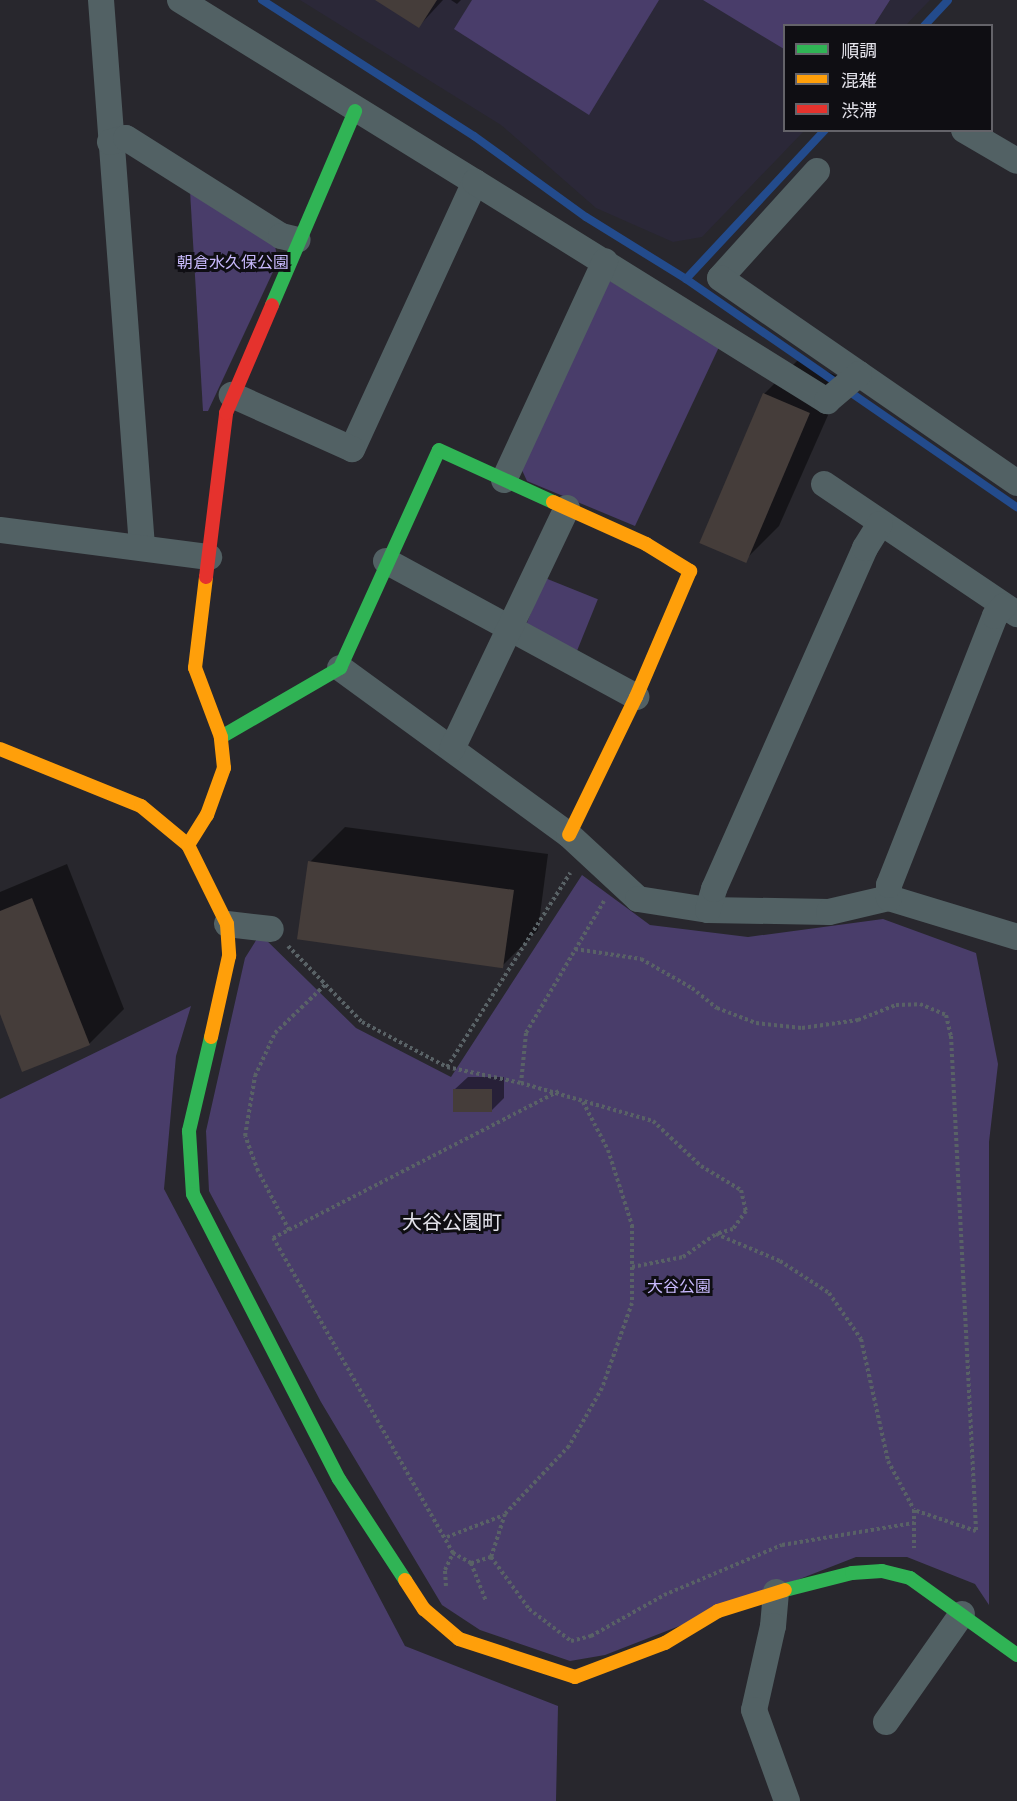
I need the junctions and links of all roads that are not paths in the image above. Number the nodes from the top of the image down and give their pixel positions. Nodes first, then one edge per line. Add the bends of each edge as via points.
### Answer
1 (102, 0) edge
2 (180, 0) edge
3 (354, 111) junction
4 (967, 132) edge
5 (110, 142) junction
6 (1017, 161) edge
7 (817, 171) dead end
8 (476, 182) junction
9 (298, 240) junction
10 (605, 261) junction
11 (849, 384) junction
12 (232, 396) junction
13 (504, 480) junction
14 (1017, 483) edge
15 (824, 484) dead end
16 (567, 508) junction
17 (880, 524) junction
18 (0, 530) edge
19 (142, 547) junction
20 (209, 557) junction
21 (386, 561) junction
22 (1011, 610) edge
23 (510, 628) junction
24 (340, 668) junction
25 (636, 697) junction
26 (221, 737) junction
27 (0, 748) edge
28 (452, 749) junction
29 (576, 843) junction
30 (188, 845) junction
31 (889, 898) junction
32 (708, 910) junction
33 (227, 924) junction
34 (271, 929) road end
35 (1017, 938) edge
36 (776, 1592) junction
37 (962, 1614) junction
38 (1017, 1656) edge
39 (886, 1722) dead end
40 (787, 1801) edge

1 - 5 street
2 - 3 street
3 - 8 street
3 - 9 street
4 - 6 street
5 - 9 street via 126,138 281,236
5 - 19 street
7 - 11 street via 720,278
8 - 10 street
8 - 12 street via 352,448
9 - 12 street
10 - 11 street via 827,401
10 - 13 street
11 - 14 street
12 - 20 street
13 - 16 street
13 - 21 street via 439,450
15 - 17 street
16 - 23 street
16 - 25 street via 646,544 690,571
17 - 22 street
17 - 32 street via 718,878
18 - 19 street
19 - 20 street
20 - 26 street via 195,668
21 - 23 street
21 - 24 street
22 - 31 street via 995,616 889,885
23 - 25 street
23 - 28 street
24 - 26 street
24 - 28 street
25 - 29 street
26 - 30 street via 224,768 207,815
27 - 30 street via 141,806
28 - 29 street
29 - 32 street via 638,899
30 - 33 street
31 - 32 street via 829,912
31 - 35 street
33 - 34 street
33 - 36 street via 229,956 189,1131 193,1194 339,1479 424,1609 459,1639 575,1677 665,1643 718,1611
36 - 37 street via 852,1573 882,1571 909,1578
36 - 40 street via 774,1626 754,1710
37 - 38 street
37 - 39 street

